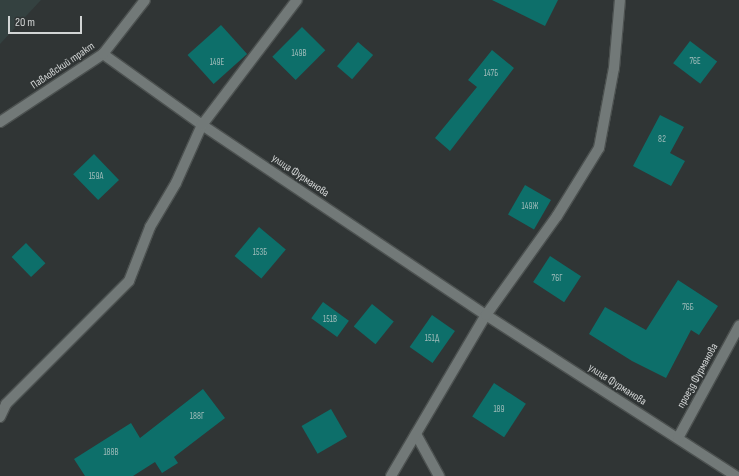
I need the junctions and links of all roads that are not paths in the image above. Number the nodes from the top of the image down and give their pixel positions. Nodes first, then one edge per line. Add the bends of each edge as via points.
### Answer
1 (145, 0) edge
2 (297, 0) edge
3 (620, 0) edge
4 (103, 54) junction
5 (0, 122) edge
6 (202, 125) junction
7 (486, 315) junction
8 (739, 326) edge
9 (0, 417) edge
10 (416, 434) junction
11 (678, 438) junction
12 (391, 476) edge
13 (439, 476) edge
14 (736, 476) edge

1 - 4 street, Павловский тракт
2 - 6 street
3 - 7 street via 614,68 599,148 557,216
4 - 5 street, Павловский тракт
4 - 6 street, улица Фурманова
6 - 7 street, улица Фурманова
6 - 9 street via 176,183 150,227 129,281 6,404
7 - 10 street
7 - 11 street, улица Фурманова
8 - 11 street, проезд Фурманова
10 - 12 street
10 - 13 street
11 - 14 street, улица Фурманова

